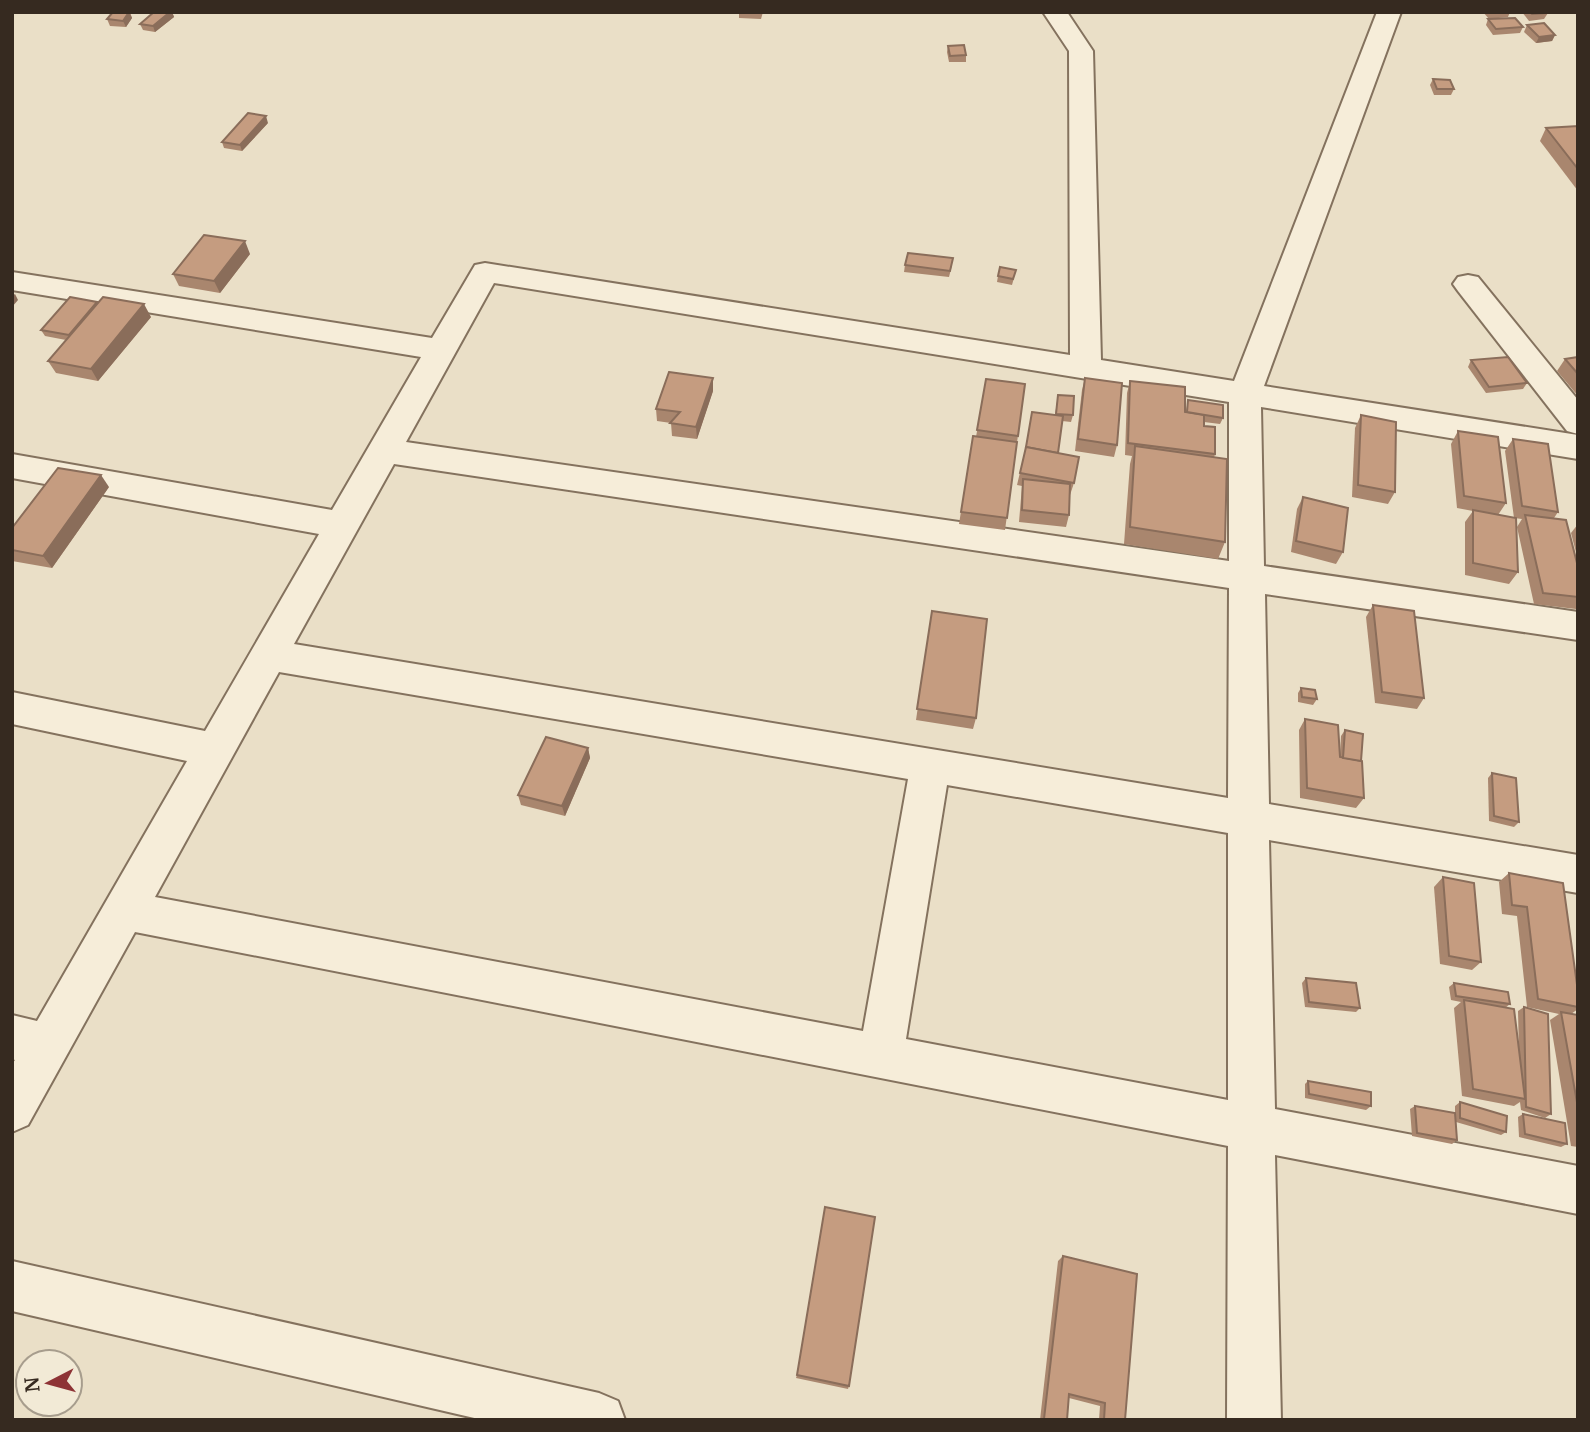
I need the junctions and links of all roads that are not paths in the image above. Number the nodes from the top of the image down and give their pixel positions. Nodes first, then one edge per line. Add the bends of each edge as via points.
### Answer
1 (1055, 12) edge
2 (1389, 12) edge
3 (12, 281) edge
4 (1468, 284) dead end
5 (440, 350) junction
6 (1086, 367) junction
7 (1245, 393) junction
8 (1578, 423) edge
9 (1578, 447) edge
10 (384, 450) junction
11 (12, 466) edge
12 (342, 525) junction
13 (1247, 578) junction
14 (1578, 626) edge
15 (269, 655) junction
16 (12, 708) edge
17 (215, 750) junction
18 (930, 766) junction
19 (1249, 819) junction
20 (1578, 874) edge
21 (125, 911) junction
22 (30, 1041) edge
23 (881, 1056) junction
24 (12, 1109) edge
25 (1251, 1127) junction
26 (1578, 1190) edge
27 (12, 1286) edge
28 (599, 1420) edge
29 (1254, 1420) edge

1 - 6 street via 1081,51
2 - 7 street
3 - 5 street
4 - 8 street
5 - 6 street via 485,272
5 - 10 street
6 - 7 street
7 - 9 street
7 - 13 street
10 - 12 street
10 - 13 street
11 - 12 street
12 - 15 street
13 - 14 street
13 - 19 street
15 - 17 street
15 - 18 street
16 - 17 street
17 - 21 street
18 - 19 street
18 - 23 street
19 - 20 street
19 - 25 street
21 - 22 street
21 - 23 street
22 - 24 street
23 - 25 street
25 - 26 street
25 - 29 street
27 - 28 street

